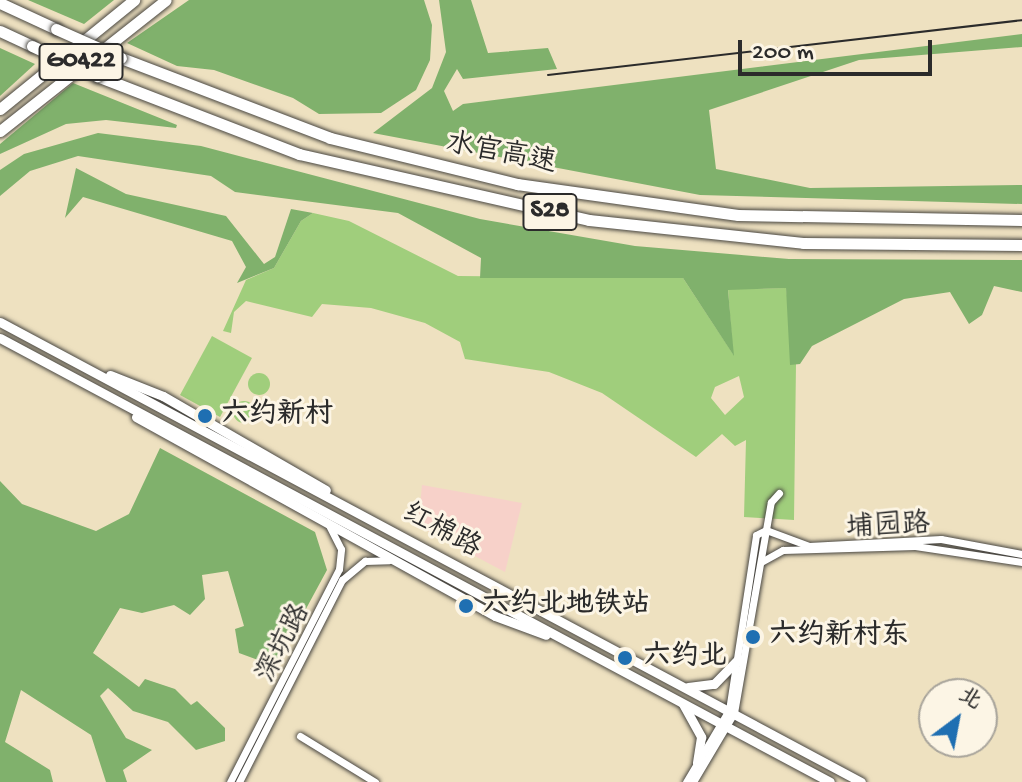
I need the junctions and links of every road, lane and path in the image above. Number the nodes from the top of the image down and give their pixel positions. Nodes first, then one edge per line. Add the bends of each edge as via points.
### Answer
1 (134, 0) edge
2 (166, 0) edge
3 (0, 3) edge
4 (0, 31) edge
5 (0, 109) edge
6 (0, 131) edge
7 (1022, 220) edge
8 (1022, 245) edge
9 (0, 322) edge
10 (3, 340) edge
11 (104, 394) junction
12 (779, 493) dead end
13 (330, 527) junction
14 (766, 530) junction
15 (1022, 554) edge
16 (395, 562) junction
17 (1022, 562) edge
18 (760, 564) junction
19 (565, 640) junction
20 (737, 660) junction
21 (684, 686) junction
22 (670, 695) junction
23 (732, 711) junction
24 (724, 723) junction
25 (300, 736) dead end
26 (697, 763) junction
27 (230, 782) edge
28 (239, 782) edge
29 (375, 782) edge
30 (686, 782) edge
31 (693, 782) edge
32 (830, 782) edge
33 (861, 782) edge

1 - 5 highway, G0422
2 - 6 highway, G0422
3 - 7 highway, 水官高速 / S28, bridge via 121,58 330,138 517,184 738,215
4 - 8 highway, 水官高速 / S28, bridge via 97,76 299,154 574,217 764,240
9 - 21 main road, 红棉路
10 - 11 main road, 红棉路
11 - 13 main road via 176,444
11 - 19 main road, 红棉路
12 - 14 street
13 - 16 main road
13 - 27 street, 深坑路 via 339,541 339,569
14 - 15 street, 埔园路 via 809,546 941,539
14 - 18 street
14 - 20 street via 756,535
16 - 19 main road via 512,624
16 - 28 street, 深坑路 via 365,561 342,580
17 - 18 street, 埔园路 via 915,546 783,550
18 - 23 street
19 - 22 main road, 红棉路
20 - 21 main road via 714,684
20 - 23 street
21 - 23 main road, 红棉路
22 - 24 main road, 红棉路
22 - 26 main road via 698,726
23 - 24 street
23 - 33 main road, 红棉路
24 - 26 street
24 - 31 street
24 - 32 main road, 红棉路
25 - 29 street
26 - 30 street

